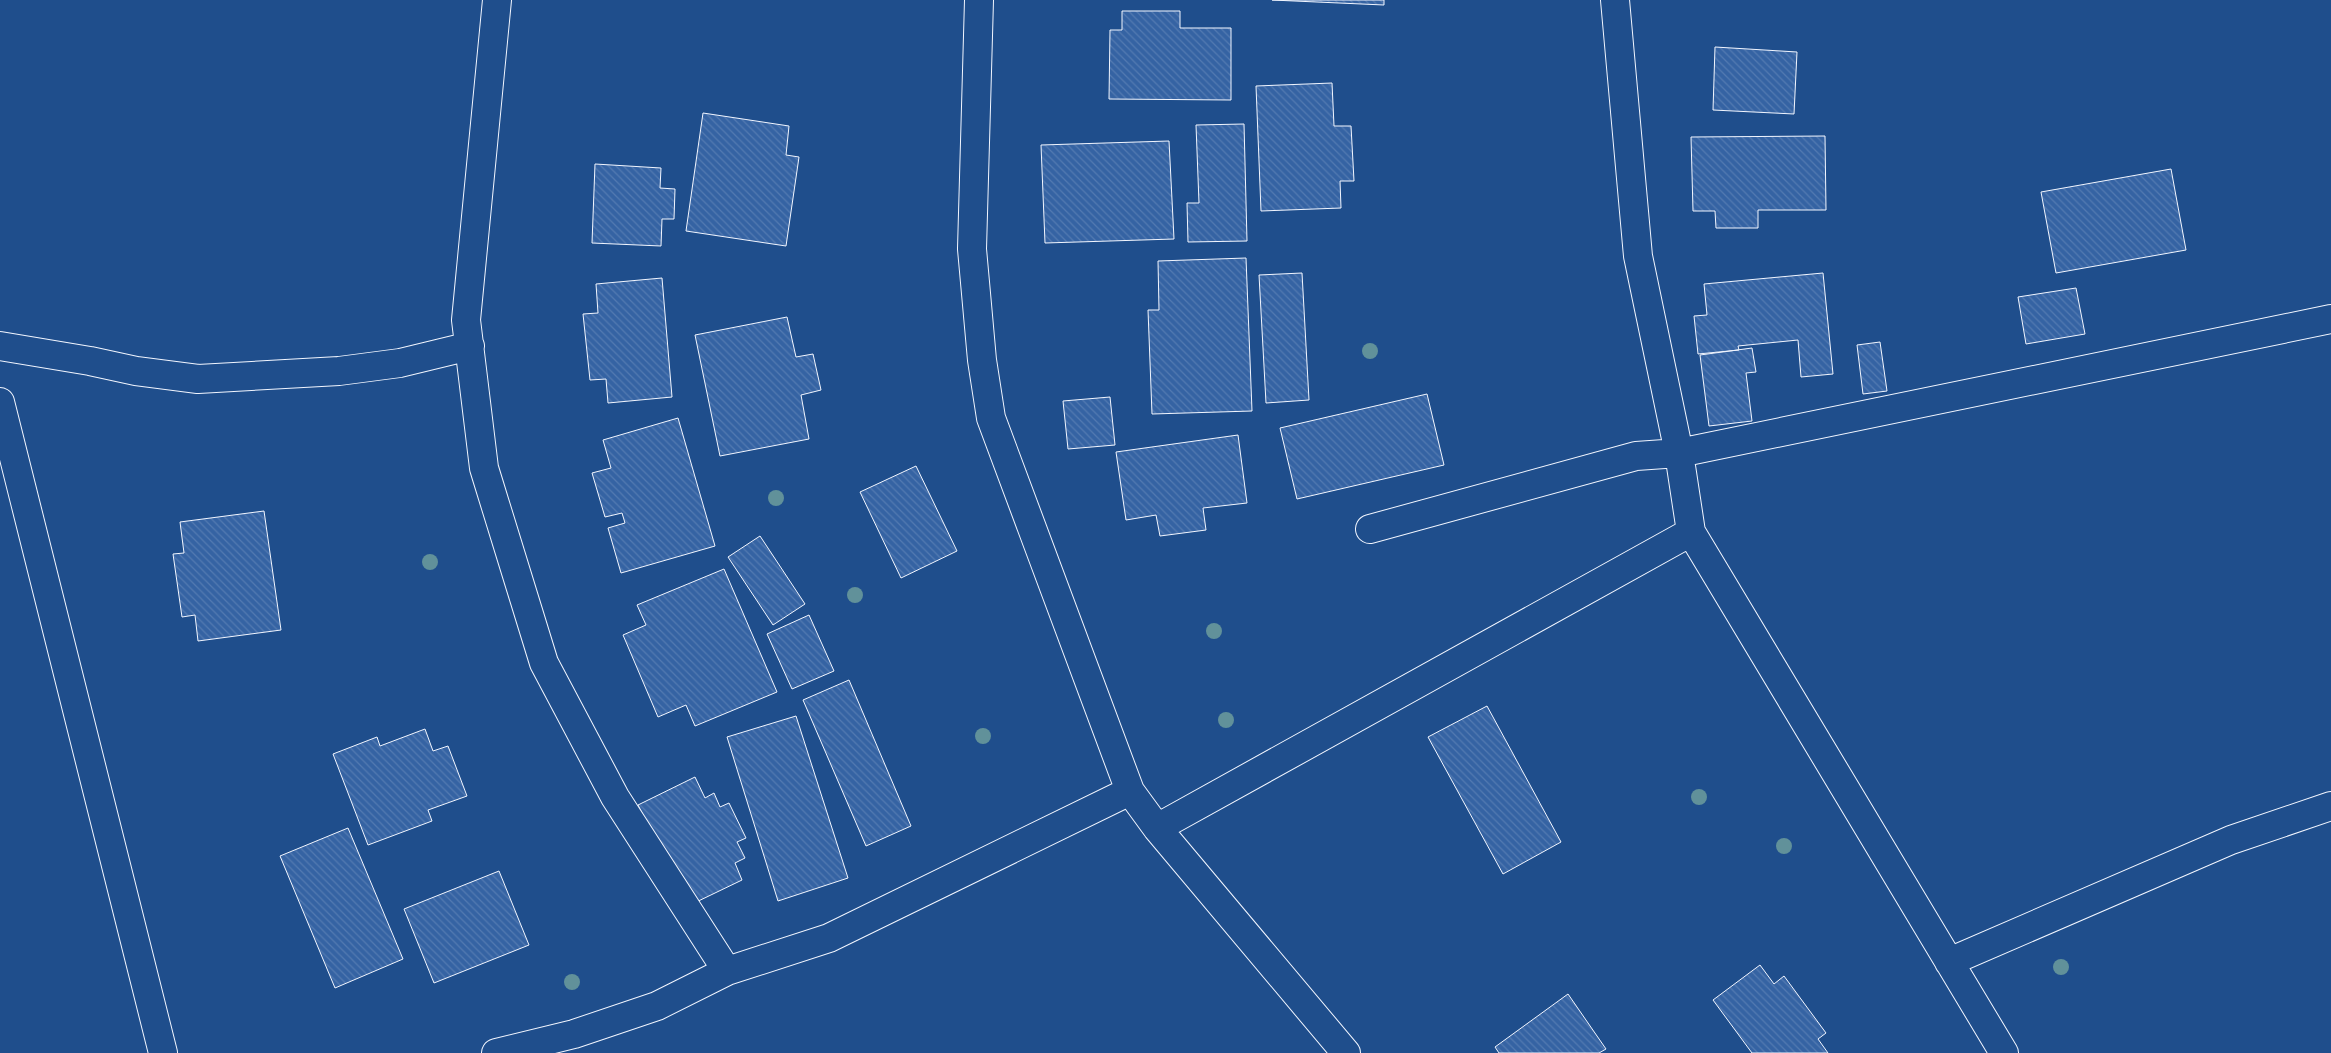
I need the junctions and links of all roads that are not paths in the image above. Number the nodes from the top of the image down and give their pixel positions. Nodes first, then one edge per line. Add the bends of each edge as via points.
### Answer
1 (497, 0) edge
2 (979, 0) edge
3 (1615, 0) edge
4 (2331, 319) edge
5 (0, 346) edge
6 (470, 346) junction
7 (0, 402) edge
8 (1679, 453) junction
9 (1370, 529) dead end
10 (1692, 532) junction
11 (1130, 791) junction
12 (2331, 806) edge
13 (1157, 828) junction
14 (1949, 962) junction
15 (728, 971) junction
16 (164, 1053) edge
17 (496, 1053) edge
18 (1346, 1053) edge
19 (2004, 1053) edge

1 - 6 street via 466,320
2 - 11 street via 972,249 991,418
3 - 8 street via 1638,256
4 - 8 street
5 - 6 street via 136,372 198,379 400,364
6 - 15 street via 484,468 544,663 615,797
7 - 16 street
8 - 9 street via 1636,456
8 - 10 street
10 - 13 street
10 - 14 street
11 - 13 street
11 - 15 street via 829,938
12 - 14 street via 2231,840
13 - 18 street
14 - 19 street
15 - 17 street via 656,1006 574,1034

